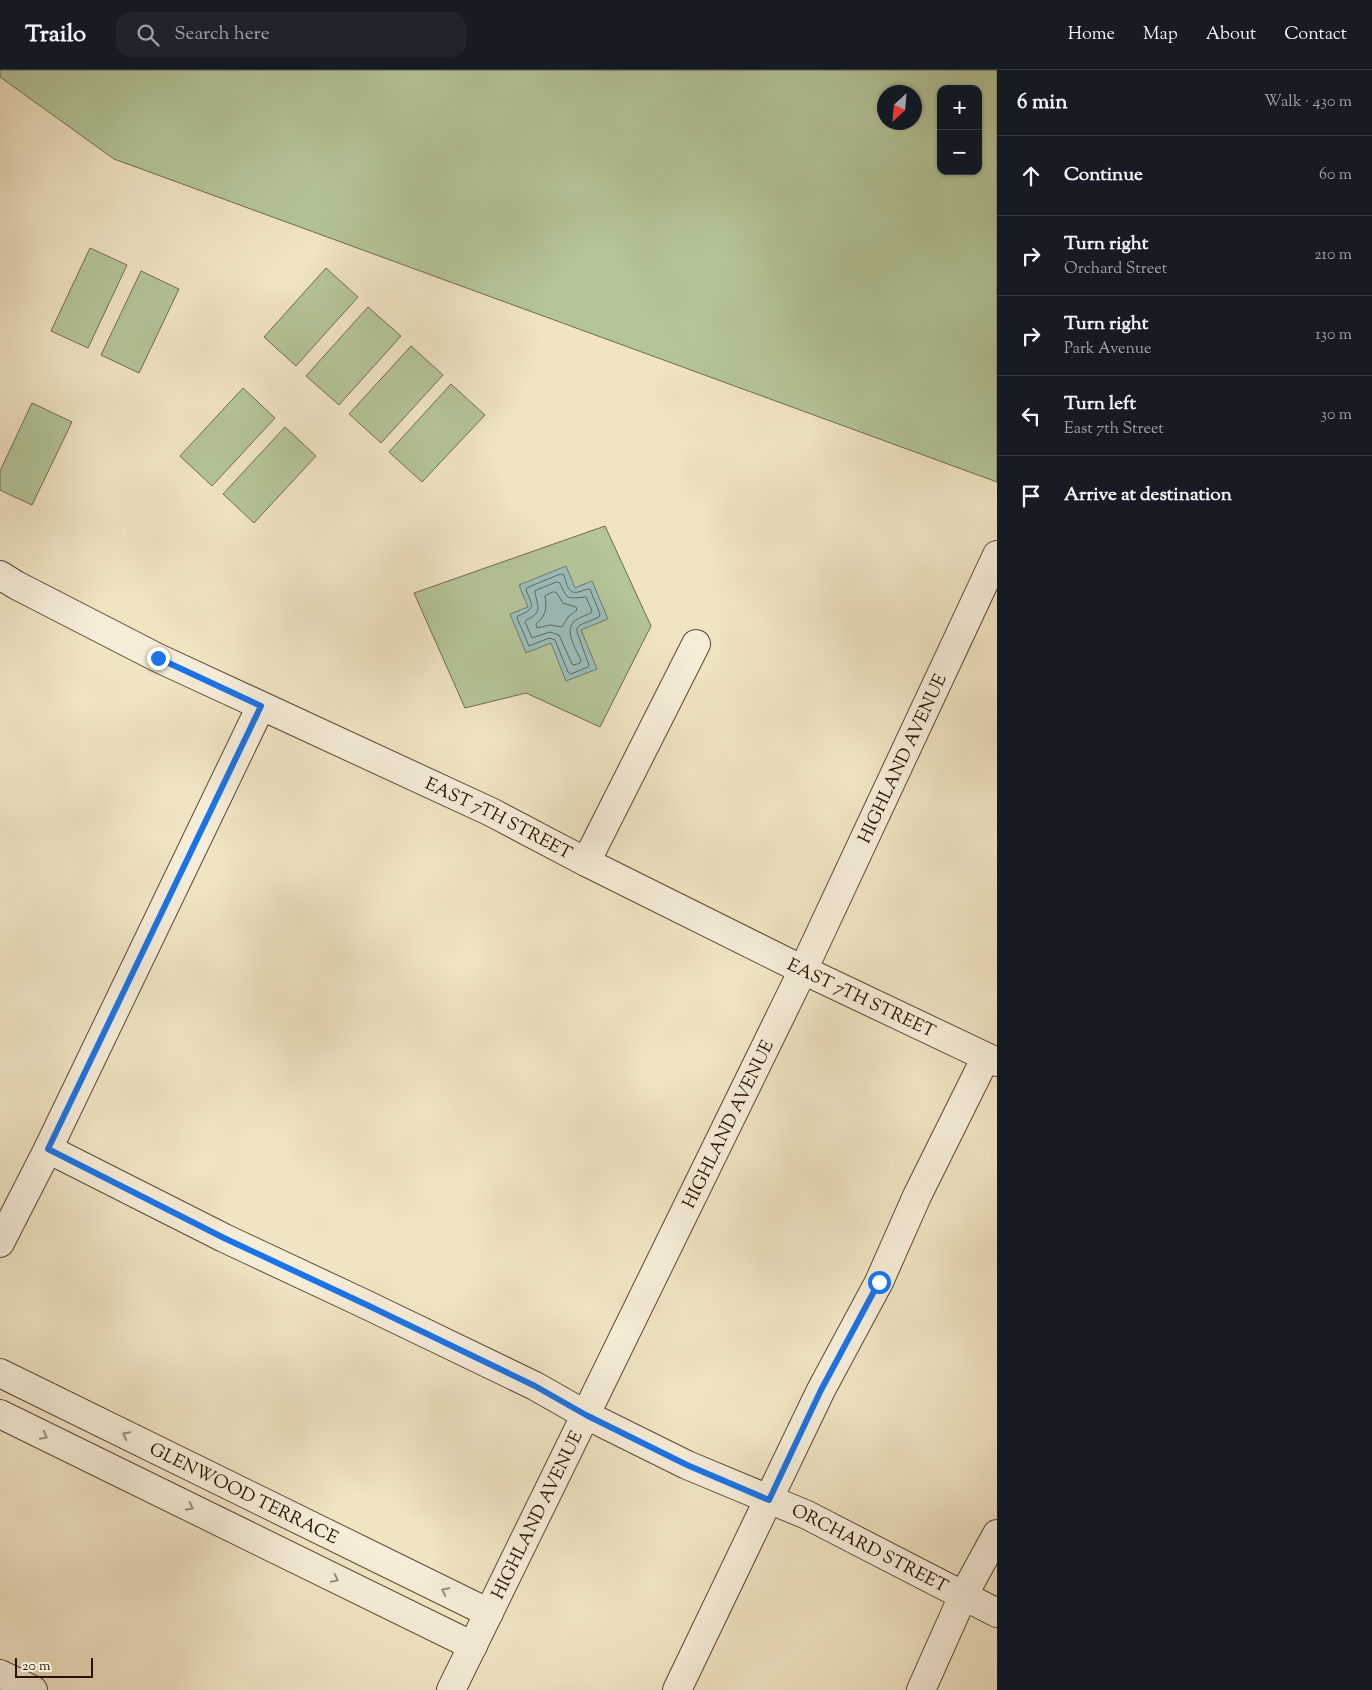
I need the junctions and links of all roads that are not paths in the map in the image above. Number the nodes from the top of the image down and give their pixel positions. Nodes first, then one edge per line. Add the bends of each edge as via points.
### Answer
1 (997, 554) edge
2 (0, 574) edge
3 (696, 644) dead end
4 (261, 706) junction
5 (586, 862) junction
6 (803, 970) junction
7 (992, 1060) edge
8 (48, 1149) junction
9 (0, 1243) edge
10 (0, 1373) edge
11 (0, 1414) edge
12 (586, 1415) junction
13 (243, 1493) junction
14 (769, 1500) junction
15 (227, 1526) junction
16 (997, 1534) edge
17 (963, 1596) junction
18 (489, 1613) junction
19 (997, 1613) edge
20 (473, 1646) junction
21 (0, 1674) edge
22 (33, 1690) edge
23 (452, 1690) edge
24 (678, 1690) edge
25 (921, 1690) edge

1 - 6 street, HIGHLAND AVENUE
2 - 4 street, EAST 7TH STREET via 158,658
3 - 5 street
4 - 5 street, EAST 7TH STREET via 491,812
4 - 8 street
5 - 6 street, EAST 7TH STREET
6 - 7 street, EAST 7TH STREET
6 - 12 street, HIGHLAND AVENUE
7 - 14 street via 917,1196 879,1282 821,1390
8 - 9 street
8 - 12 street, ORCHARD STREET via 224,1238 535,1386
13 -> 10 street, GLENWOOD TERRACE
11 -> 15 street, GLENWOOD TERRACE
12 - 14 street, ORCHARD STREET via 687,1465
12 - 18 street, HIGHLAND AVENUE
13 - 15 street
18 -> 13 street, GLENWOOD TERRACE
14 - 17 street, ORCHARD STREET via 808,1515
14 - 24 street
15 -> 20 street, GLENWOOD TERRACE
16 - 17 street
17 - 19 street, ORCHARD STREET
17 - 25 street
18 - 20 street, HIGHLAND AVENUE
20 - 23 street, HIGHLAND AVENUE
21 - 22 street

